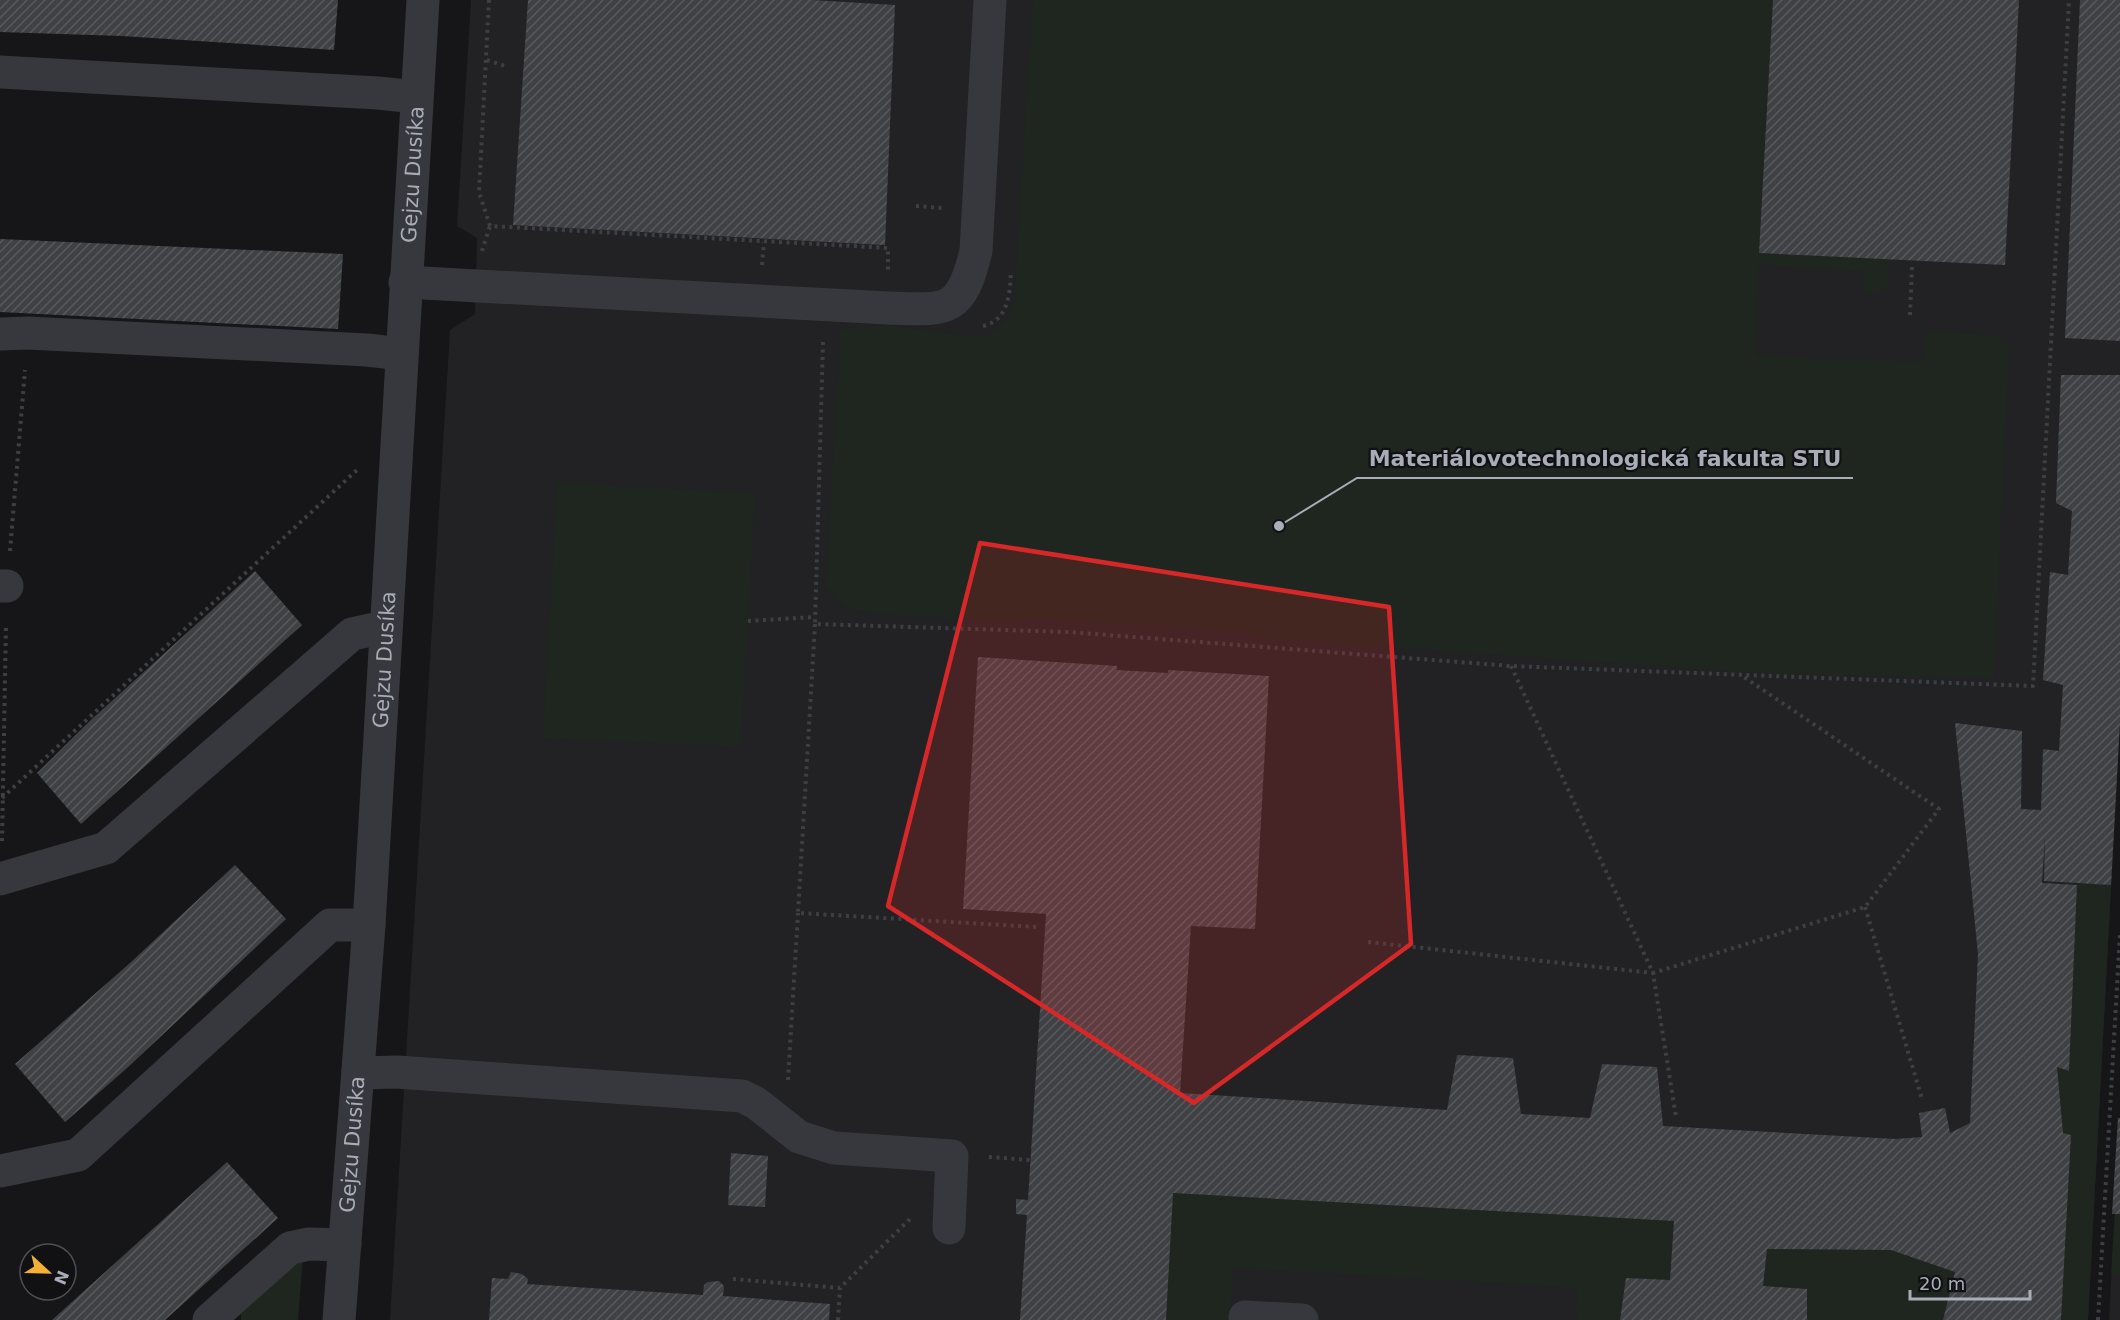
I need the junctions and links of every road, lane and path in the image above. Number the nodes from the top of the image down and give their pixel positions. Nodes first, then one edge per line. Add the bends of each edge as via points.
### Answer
1 (423, 0) edge
2 (489, 0) edge
3 (990, 0) edge
4 (2069, 0) edge
5 (487, 60) junction
6 (508, 67) dead end
7 (0, 72) edge
8 (416, 97) junction
9 (916, 207) dead end
10 (945, 208) dead end
11 (1912, 267) dead end
12 (888, 280) dead end
13 (405, 282) junction
14 (1910, 315) dead end
15 (0, 333) edge
16 (824, 335) dead end
17 (402, 354) junction
18 (360, 467) dead end
19 (815, 618) junction
20 (748, 621) dead end
21 (815, 624) junction
22 (385, 627) junction
23 (1511, 666) junction
24 (1741, 674) junction
25 (2, 798) dead end
26 (0, 879) edge
27 (1865, 907) junction
28 (798, 913) junction
29 (369, 925) junction
30 (1037, 927) dead end
31 (2120, 934) edge
32 (1368, 942) dead end
33 (1653, 973) junction
34 (358, 1073) junction
35 (1922, 1099) dead end
36 (1676, 1117) dead end
37 (785, 1126) junction
38 (0, 1171) edge
39 (951, 1178) junction
40 (949, 1228) dead end
41 (345, 1245) junction
42 (733, 1279) dead end
43 (840, 1288) junction
44 (1245, 1317) dead end
45 (209, 1320) edge
46 (339, 1320) edge
47 (838, 1320) edge
48 (1302, 1320) edge
49 (2098, 1320) edge

1 - 8 street, Gejzu Dusíka
2 - 5 path
3 - 13 street via 976,252 961,295 943,308
4 - 24 path via 2033,686
5 - 6 path
5 - 12 path via 479,192 490,226 888,248
7 - 8 street
8 - 13 street, Gejzu Dusíka
9 - 10 path
11 - 14 path
13 - 17 street, Gejzu Dusíka
15 - 17 street
16 - 19 path
17 - 22 street, Gejzu Dusíka
18 - 25 path
19 - 20 path
19 - 21 path
21 - 23 path via 1069,632
21 - 28 path
22 - 26 street via 352,634 106,848
22 - 29 street, Gejzu Dusíka
23 - 24 path
23 - 33 path
24 - 27 path via 1939,809
27 - 33 path
27 - 35 path
28 - 30 path
28 - 37 path
29 - 34 street, Gejzu Dusíka
29 - 38 street via 330,925 78,1155
31 - 49 path
32 - 33 path
33 - 36 path
34 - 37 street via 397,1072 742,1096
34 - 41 street, Gejzu Dusíka
37 - 39 street via 799,1137 834,1148 952,1156
39 - 40 street
39 - 43 path
41 - 45 street via 290,1248
41 - 46 street, Gejzu Dusíka
42 - 43 path
43 - 47 path
44 - 48 street

